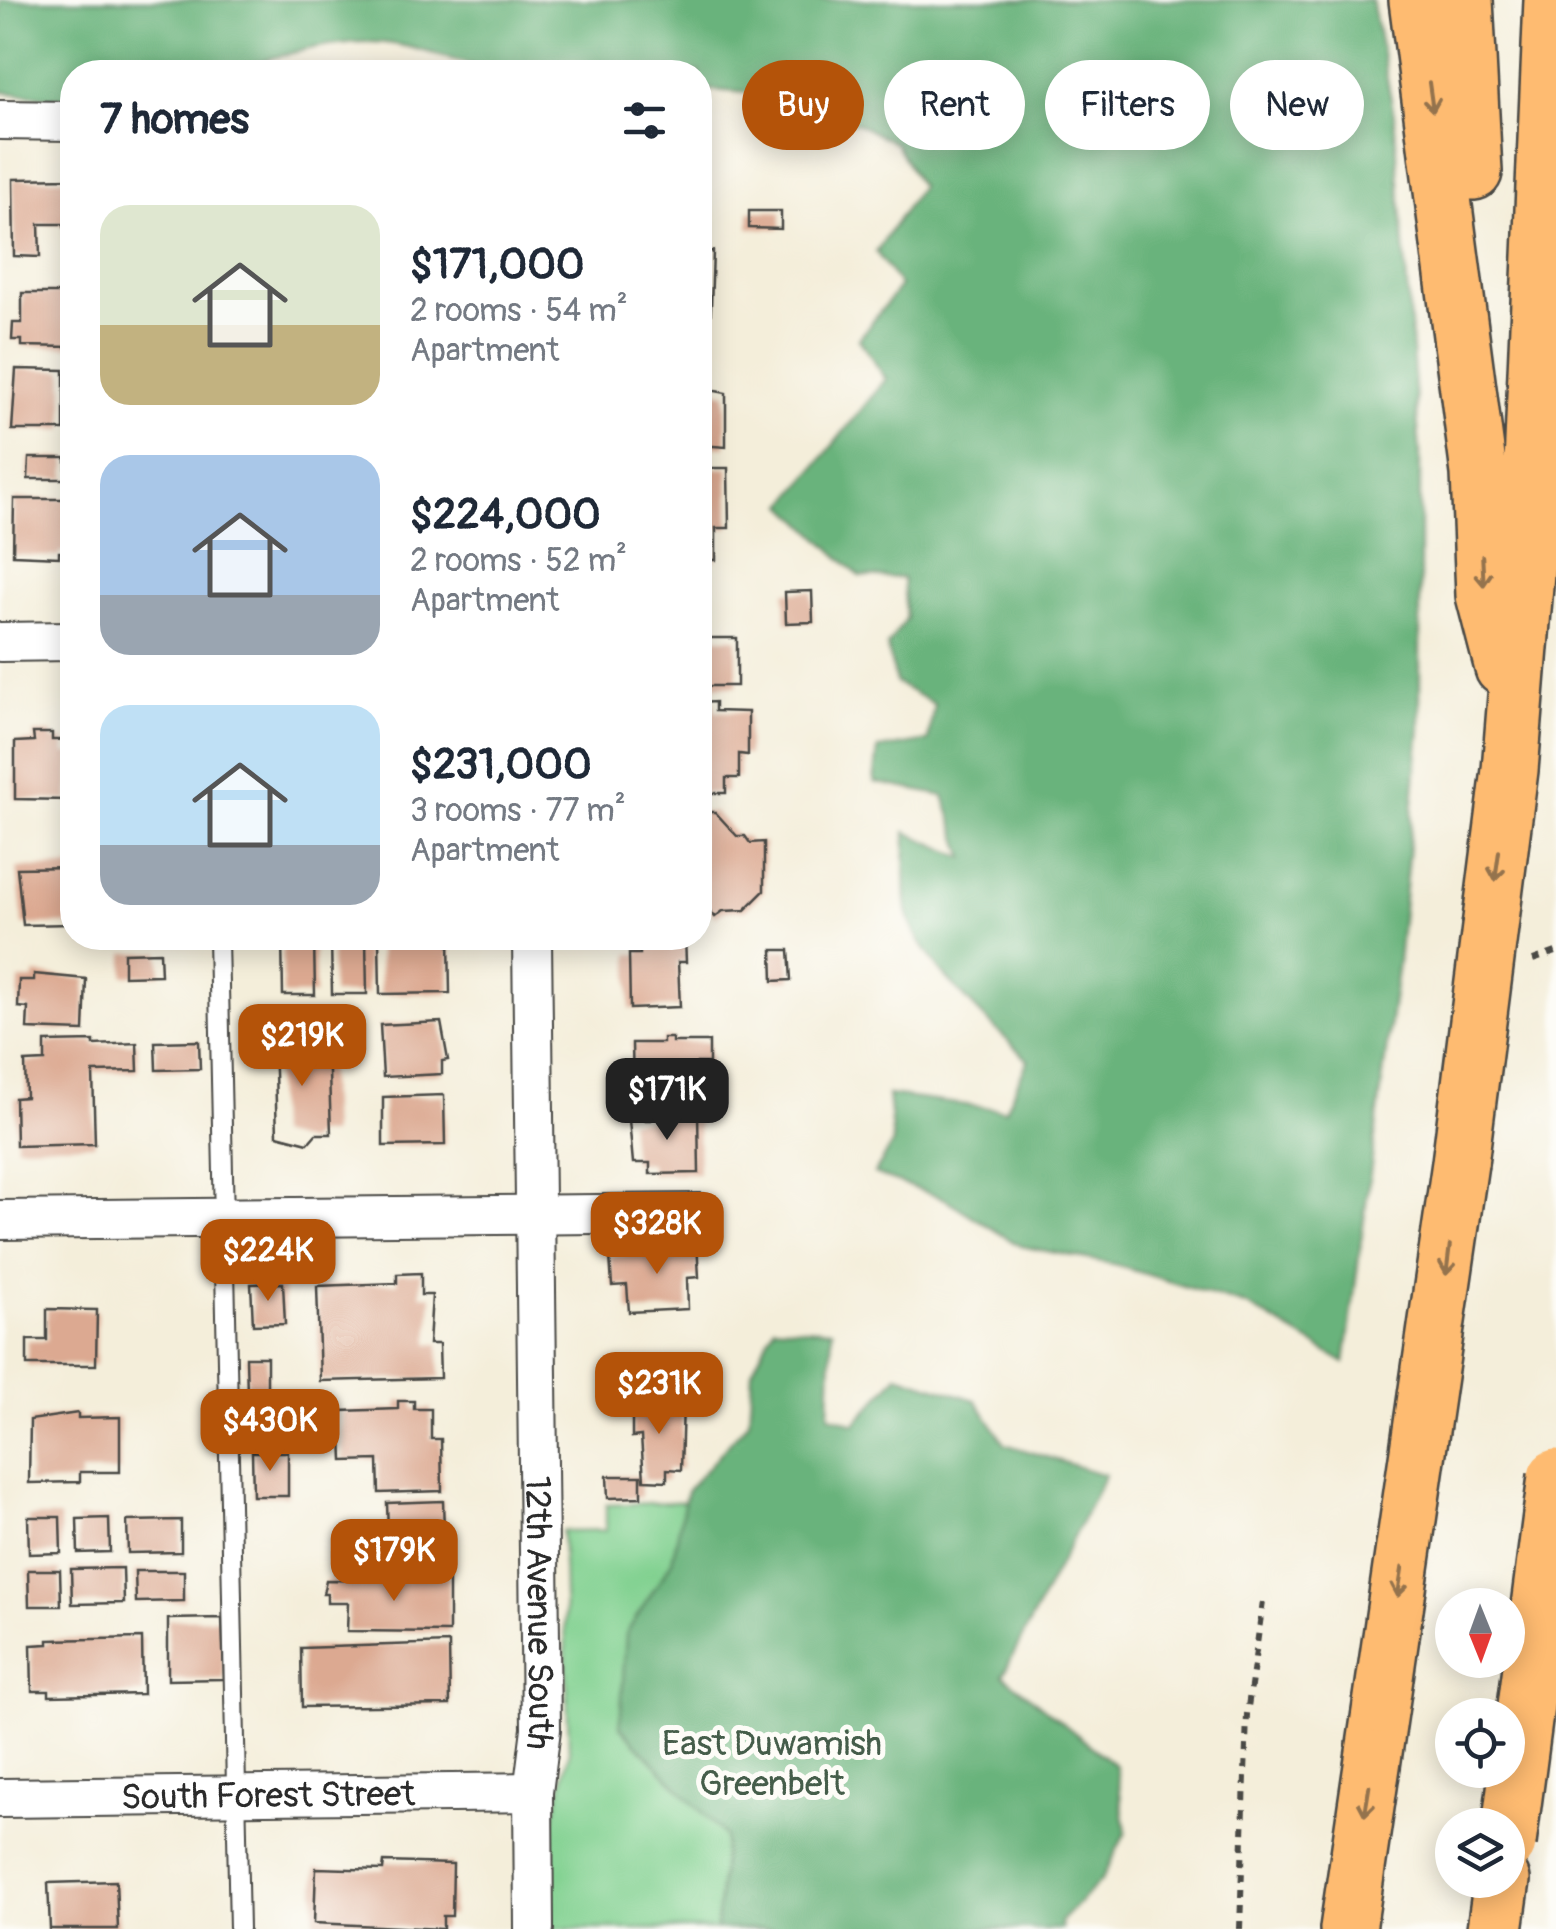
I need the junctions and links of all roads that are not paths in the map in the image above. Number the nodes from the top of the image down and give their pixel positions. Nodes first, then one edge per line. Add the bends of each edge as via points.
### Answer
1 (1418, 0) edge
2 (1465, 0) edge
3 (1552, 0) edge
4 (0, 120) edge
5 (60, 121) edge
6 (1479, 473) junction
7 (60, 641) edge
8 (0, 642) edge
9 (1514, 710) junction
10 (218, 950) edge
11 (532, 950) edge
12 (700, 1213) dead end
13 (537, 1215) junction
14 (225, 1218) junction
15 (0, 1220) edge
16 (1556, 1478) edge
17 (534, 1792) junction
18 (237, 1796) junction
19 (0, 1798) edge
20 (1513, 1808) edge
21 (1499, 1898) edge
22 (239, 1929) edge
23 (534, 1929) edge
24 (1348, 1929) edge
25 (1495, 1929) edge

1 -> 6 highway
2 - 6 highway via 1482,346
3 - 9 highway via 1540,346
4 - 5 street
6 -> 9 highway via 1484,595
7 - 8 street
9 -> 24 highway, bridge via 1448,1269
10 - 14 lane
11 - 13 street, 12th Avenue South
12 - 13 street
13 - 14 street
13 - 17 street, 12th Avenue South via 541,1730
14 - 15 street
14 - 18 lane
16 - 20 highway, bridge
17 - 18 street, South Forest Street
17 - 23 street, 12th Avenue South
18 - 19 street, South Forest Street
18 - 22 lane
21 - 25 highway

